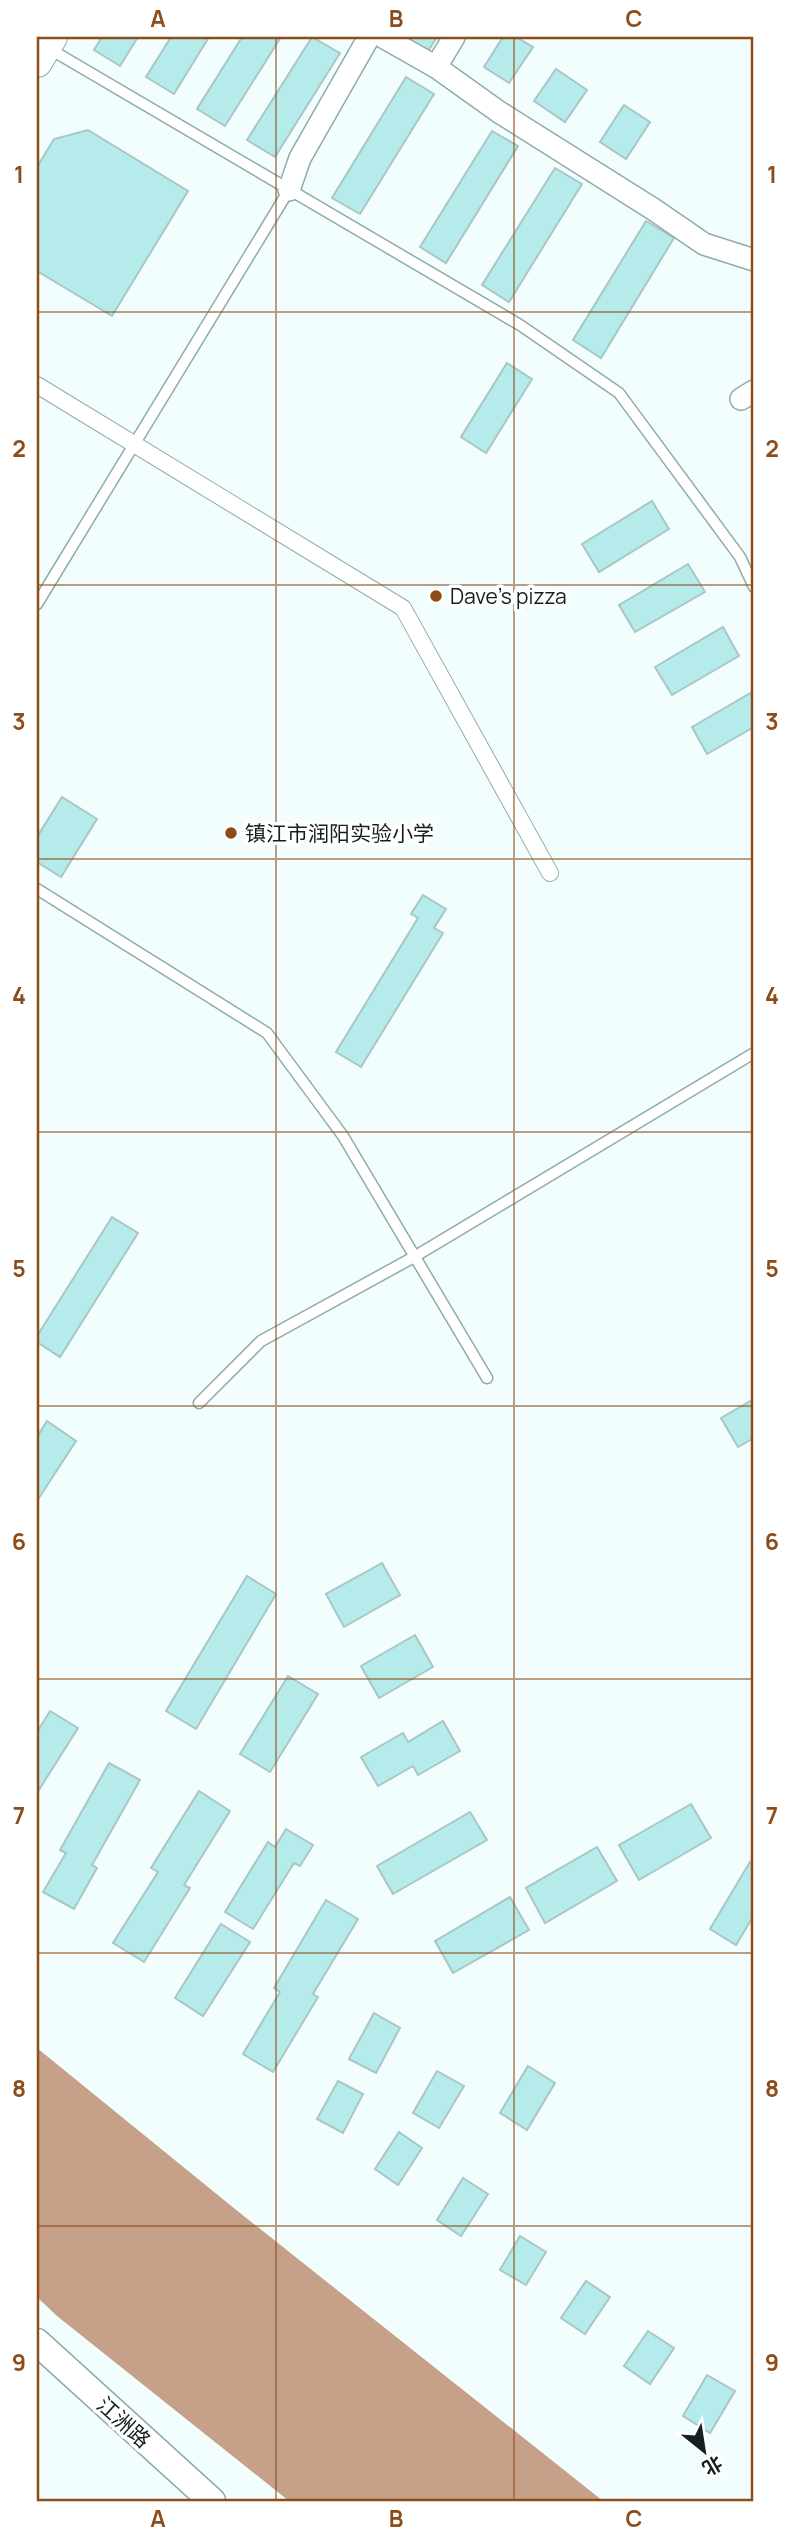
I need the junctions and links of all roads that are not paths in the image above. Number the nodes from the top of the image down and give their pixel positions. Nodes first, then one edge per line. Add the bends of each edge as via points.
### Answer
1 (369, 37) edge
2 (383, 37) edge
3 (454, 37) edge
4 (45, 49) edge
5 (436, 67) junction
6 (289, 190) junction
7 (754, 260) edge
8 (37, 385) edge
9 (134, 444) junction
10 (754, 587) edge
11 (37, 604) edge
12 (550, 873) dead end
13 (37, 889) edge
14 (754, 1053) edge
15 (414, 1257) junction
16 (487, 1378) dead end
17 (199, 1404) dead end
18 (37, 2342) edge
19 (212, 2501) edge

1 - 6 street via 300,158
2 - 5 street
3 - 5 street
4 - 6 lane
5 - 7 street via 704,244
6 - 9 lane
6 - 10 lane via 520,325 619,393 740,558
8 - 9 street
9 - 11 lane
9 - 12 street via 403,608
13 - 15 lane via 267,1033 343,1136
14 - 15 lane
15 - 16 lane
15 - 17 lane via 261,1340
18 - 19 street, 江洲路

